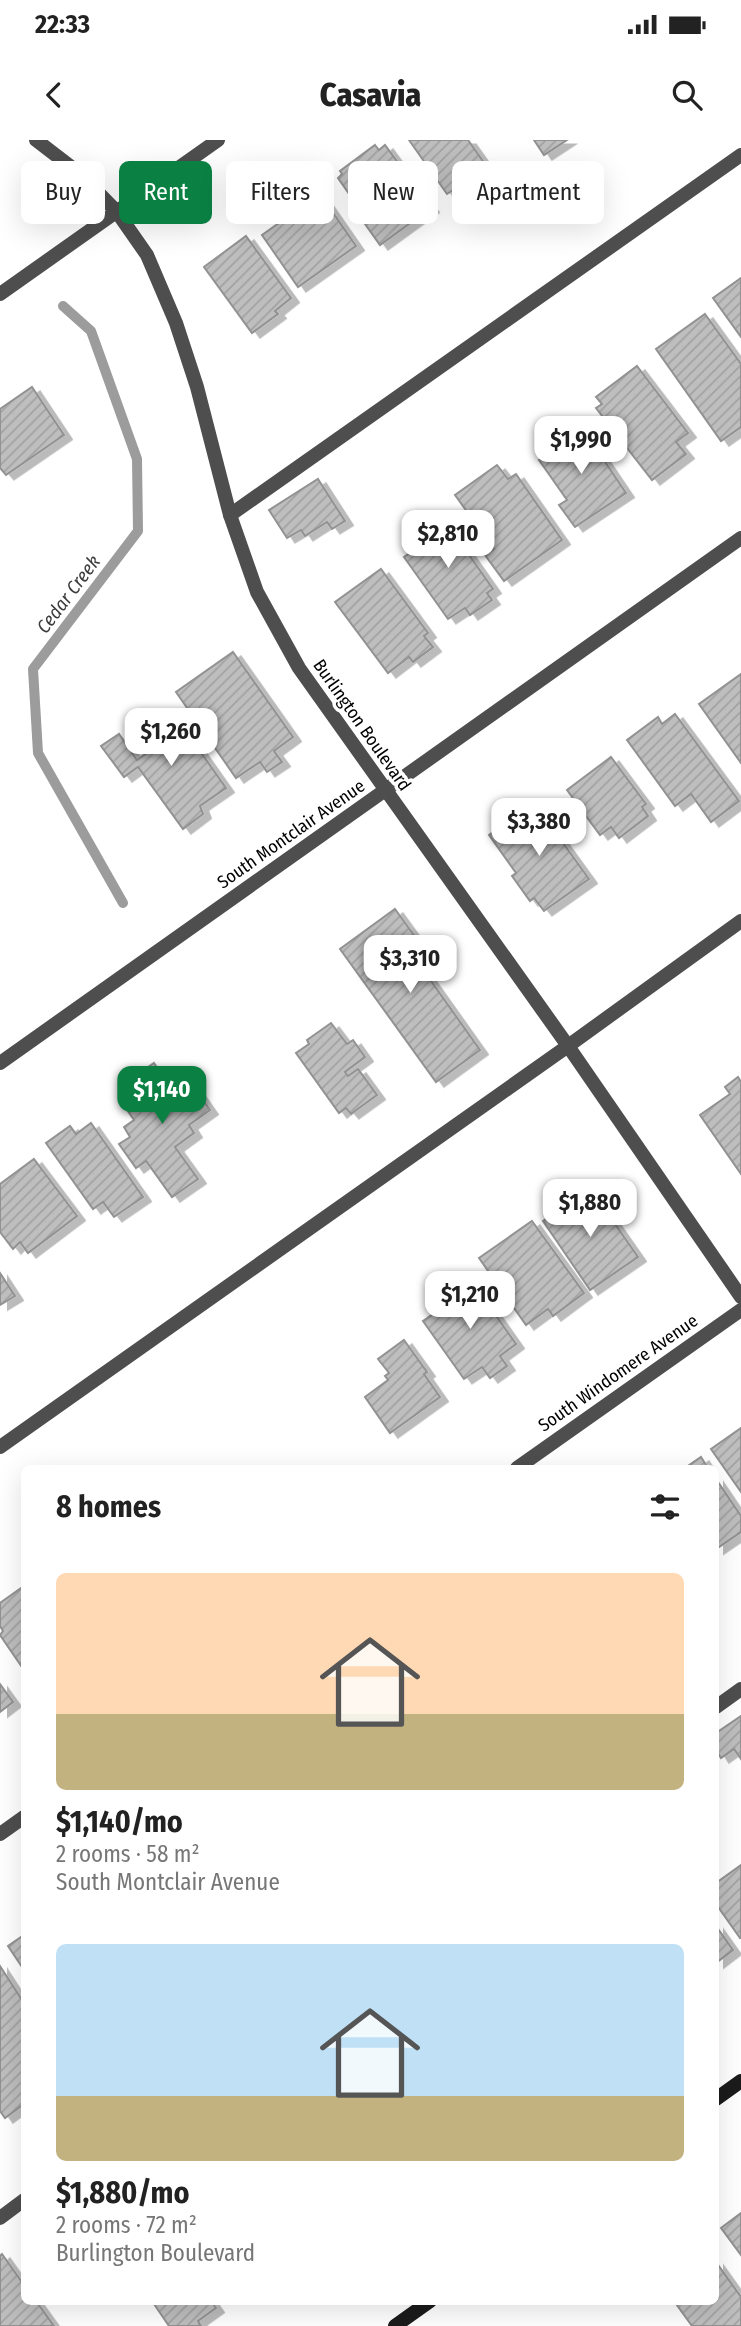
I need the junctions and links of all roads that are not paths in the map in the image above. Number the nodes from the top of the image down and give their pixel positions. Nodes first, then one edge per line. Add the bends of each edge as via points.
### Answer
1 (36, 140) edge
2 (218, 140) edge
3 (741, 155) edge
4 (117, 212) junction
5 (0, 294) edge
6 (230, 515) junction
7 (741, 538) edge
8 (385, 792) junction
9 (741, 921) edge
10 (568, 1046) junction
11 (0, 1063) edge
12 (741, 1297) edge
13 (741, 1310) edge
14 (0, 1447) edge
15 (521, 1465) edge
16 (741, 1689) edge
17 (719, 1705) edge
18 (21, 1819) edge
19 (0, 1834) edge
20 (741, 2081) edge
21 (719, 2097) edge
22 (21, 2202) edge
23 (0, 2218) edge
24 (424, 2305) edge
25 (395, 2326) edge

1 - 4 street, Burlington Boulevard via 79,173
2 - 4 street
3 - 6 street
4 - 5 street
4 - 6 street, Burlington Boulevard via 147,255 177,323
6 - 8 street, Burlington Boulevard via 257,592 299,668
7 - 8 street, South Montclair Avenue
8 - 10 street, Burlington Boulevard
8 - 11 street, South Montclair Avenue
9 - 10 street
10 - 12 street, Burlington Boulevard
10 - 14 street
13 - 15 street, South Windomere Avenue
16 - 17 street
18 - 19 street
20 - 21 street
22 - 23 street
24 - 25 street

